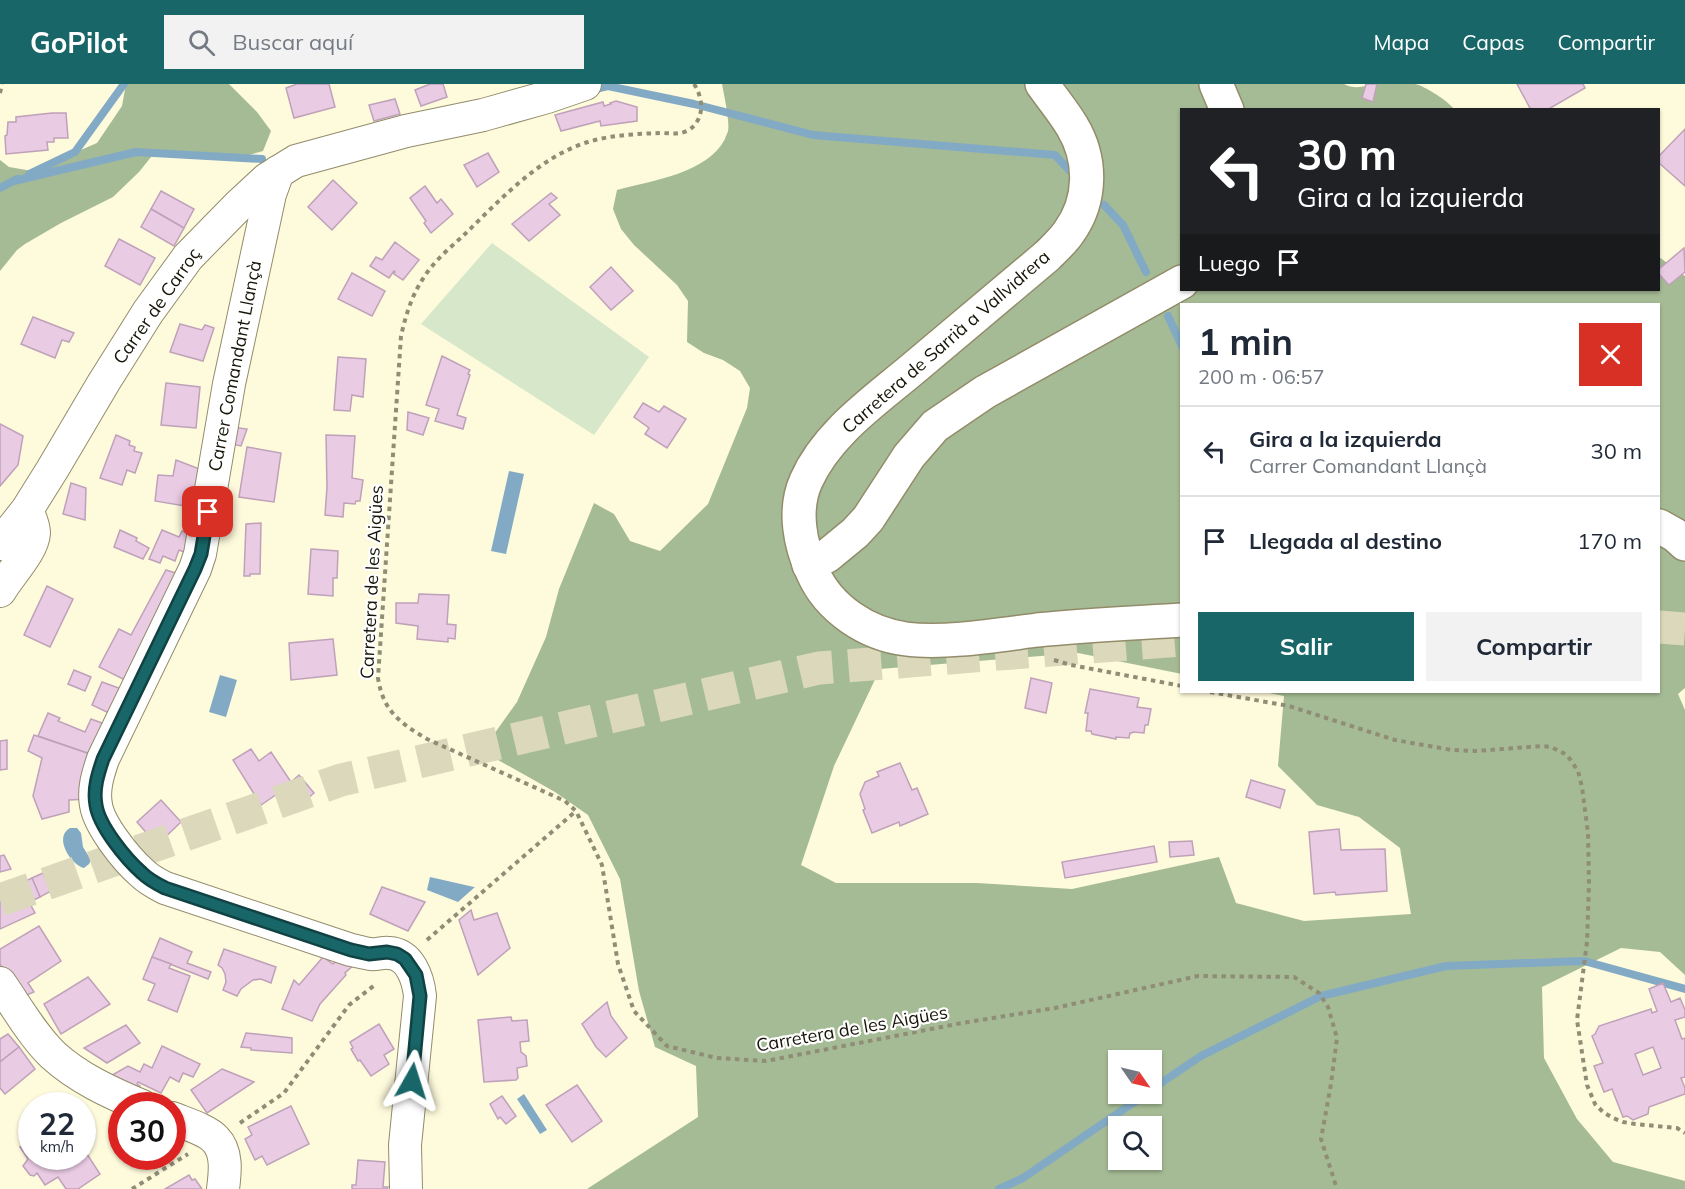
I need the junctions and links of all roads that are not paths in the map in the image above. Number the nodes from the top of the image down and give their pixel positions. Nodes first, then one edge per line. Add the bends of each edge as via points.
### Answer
1 (585, 84) edge
2 (1042, 84) edge
3 (1216, 84) edge
4 (1226, 108) edge
5 (278, 172) junction
6 (1180, 283) edge
7 (27, 510) junction
8 (1660, 527) edge
9 (0, 544) edge
10 (1685, 544) edge
11 (809, 565) junction
12 (0, 591) edge
13 (1180, 620) edge
14 (0, 983) edge
15 (115, 1092) edge
16 (186, 1125) edge
17 (223, 1189) edge
18 (406, 1189) edge

1 - 5 street, Carrer de Carroç via 483,116 406,131 296,161
2 - 11 main road, Carretera de Sarrià a Vallvidrera via 1082,147 1088,172 1086,197 1078,217 1047,256 857,416 823,452 801,496 800,529
3 - 4 main road
5 - 7 street, Carrer de Carroç via 188,257 148,312
5 - 18 street, Carrer Comandant Llançà via 229,384 201,554 103,759 95,804 104,827 134,866 165,888 351,950 387,952 405,959 416,975 420,996 405,1146
6 - 11 main road via 985,392 935,426 909,456 855,534
7 - 9 street, Carrer de Carroç
7 - 12 street via 34,533 30,548
8 - 10 main road
11 - 13 main road, Carretera de Sarrià a Vallvidrera via 844,613 869,628 907,639 957,639
14 - 15 street via 53,1055
16 - 17 street via 215,1138 225,1164

